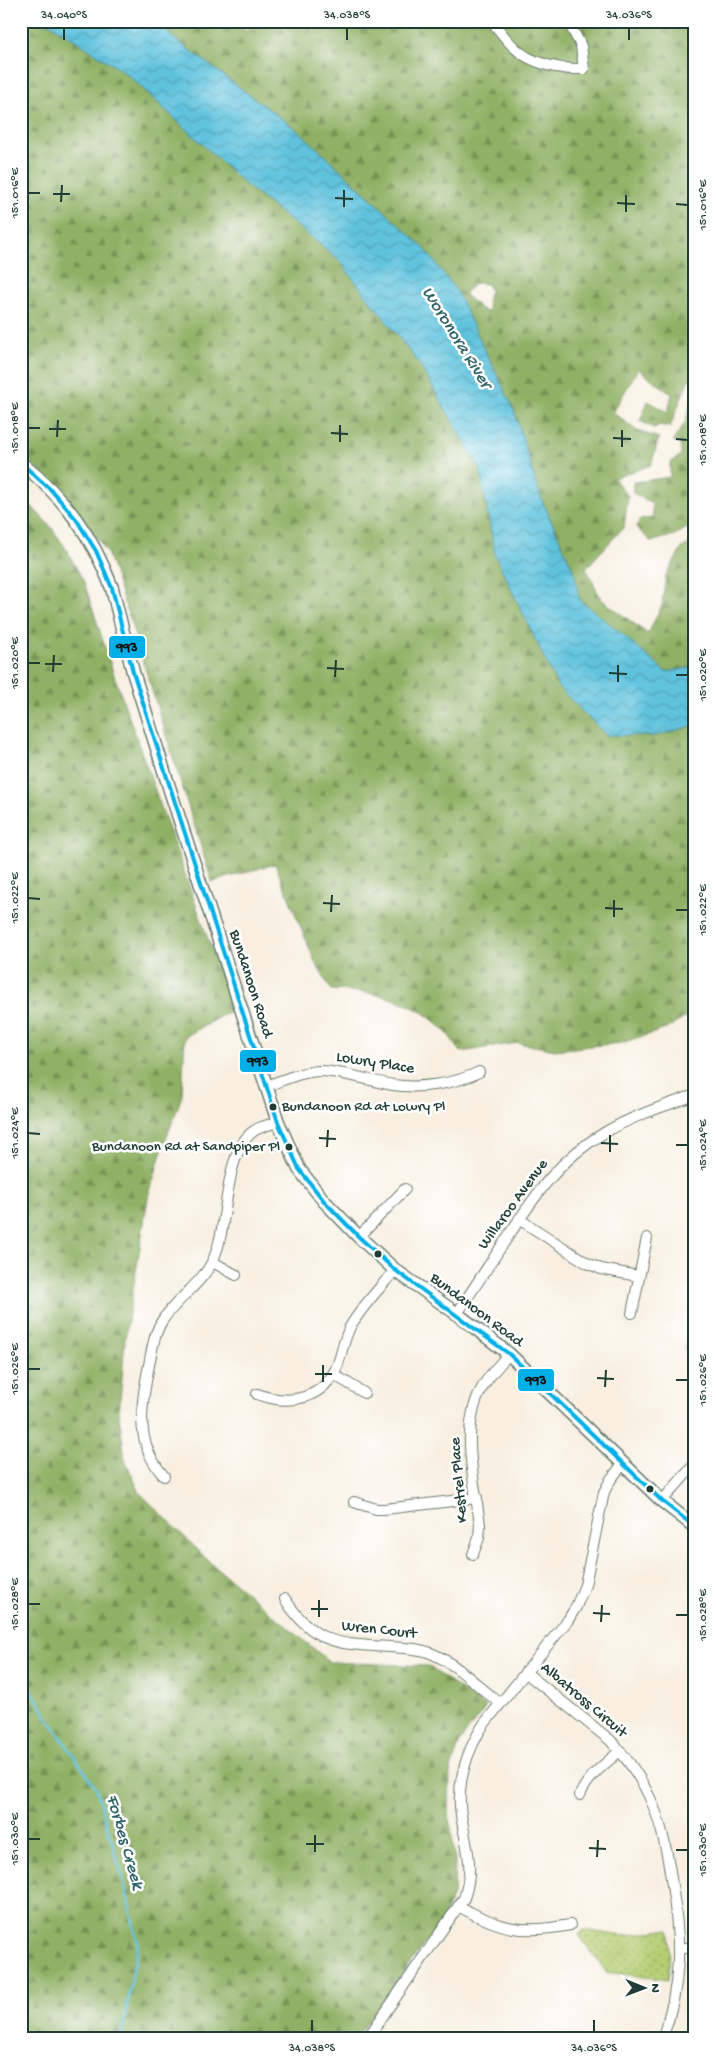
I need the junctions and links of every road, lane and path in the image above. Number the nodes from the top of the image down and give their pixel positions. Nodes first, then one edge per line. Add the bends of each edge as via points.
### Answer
1 (492, 21) edge
2 (568, 21) edge
3 (21, 463) edge
4 (479, 1072) dead end
5 (266, 1086) junction
6 (695, 1095) edge
7 (278, 1122) junction
8 (405, 1188) dead end
9 (519, 1219) junction
10 (359, 1237) junction
11 (647, 1238) dead end
12 (213, 1262) junction
13 (395, 1270) junction
14 (236, 1275) dead end
15 (638, 1276) junction
16 (632, 1313) dead end
17 (457, 1314) junction
18 (508, 1354) junction
19 (333, 1374) junction
20 (364, 1393) dead end
21 (257, 1394) dead end
22 (623, 1464) junction
23 (695, 1464) edge
24 (164, 1476) dead end
25 (477, 1498) junction
26 (662, 1501) junction
27 (354, 1502) dead end
28 (695, 1528) edge
29 (473, 1554) dead end
30 (285, 1599) dead end
31 (525, 1672) junction
32 (500, 1703) junction
33 (620, 1751) junction
34 (580, 1795) dead end
35 (460, 1907) junction
36 (570, 1924) dead end
37 (679, 1948) junction
38 (695, 1948) edge
39 (367, 2039) edge
40 (608, 2039) edge
41 (636, 2039) edge
42 (662, 2039) edge

1 - 2 street via 515,49 540,63 566,70 584,70 581,46
3 - 5 street, Bundanoon Road via 74,514 105,570 133,672
4 - 5 street, Lowry Place via 456,1080 409,1086 332,1072 311,1072
5 - 7 street, Bundanoon Road
6 - 9 street, Willaroo Avenue via 629,1119 590,1142 546,1180
7 - 10 street, Bundanoon Road via 306,1179
7 - 12 street via 259,1128 241,1145
8 - 10 street
9 - 15 street via 594,1266
9 - 17 street, Willaroo Avenue
10 - 13 street, Bundanoon Road
11 - 15 street
12 - 14 street
12 - 24 street via 165,1317 154,1341 142,1418 145,1446
13 - 17 street, Bundanoon Road
13 - 19 street via 352,1323
15 - 16 street
17 - 18 street, Bundanoon Road
18 - 22 street, Bundanoon Road
18 - 25 street, Kestrel Place via 482,1387 472,1413 470,1444
19 - 20 street
19 - 21 street via 318,1390 300,1399 287,1401
22 - 26 street, Bundanoon Road
22 - 31 street, Albatross Circuit via 607,1485 602,1499 585,1585 579,1600 568,1620
23 - 26 street
25 - 27 street via 385,1509
25 - 29 street, Kestrel Place via 480,1525
26 - 28 street, Bundanoon Road
30 - 32 street, Wren Court via 296,1617 327,1639 351,1645 414,1648 426,1652 448,1662
31 - 32 street, Albatross Circuit
31 - 33 street, Albatross Circuit
32 - 35 street, Albatross Circuit via 475,1737 462,1778 460,1810 470,1868
33 - 34 street via 591,1777
33 - 37 street, Albatross Circuit via 652,1799 663,1830
35 - 36 street via 487,1922 514,1928 537,1930
35 - 39 street, Albatross Circuit
37 - 38 street
37 - 42 street, Albatross Circuit via 676,1985
40 - 41 street

